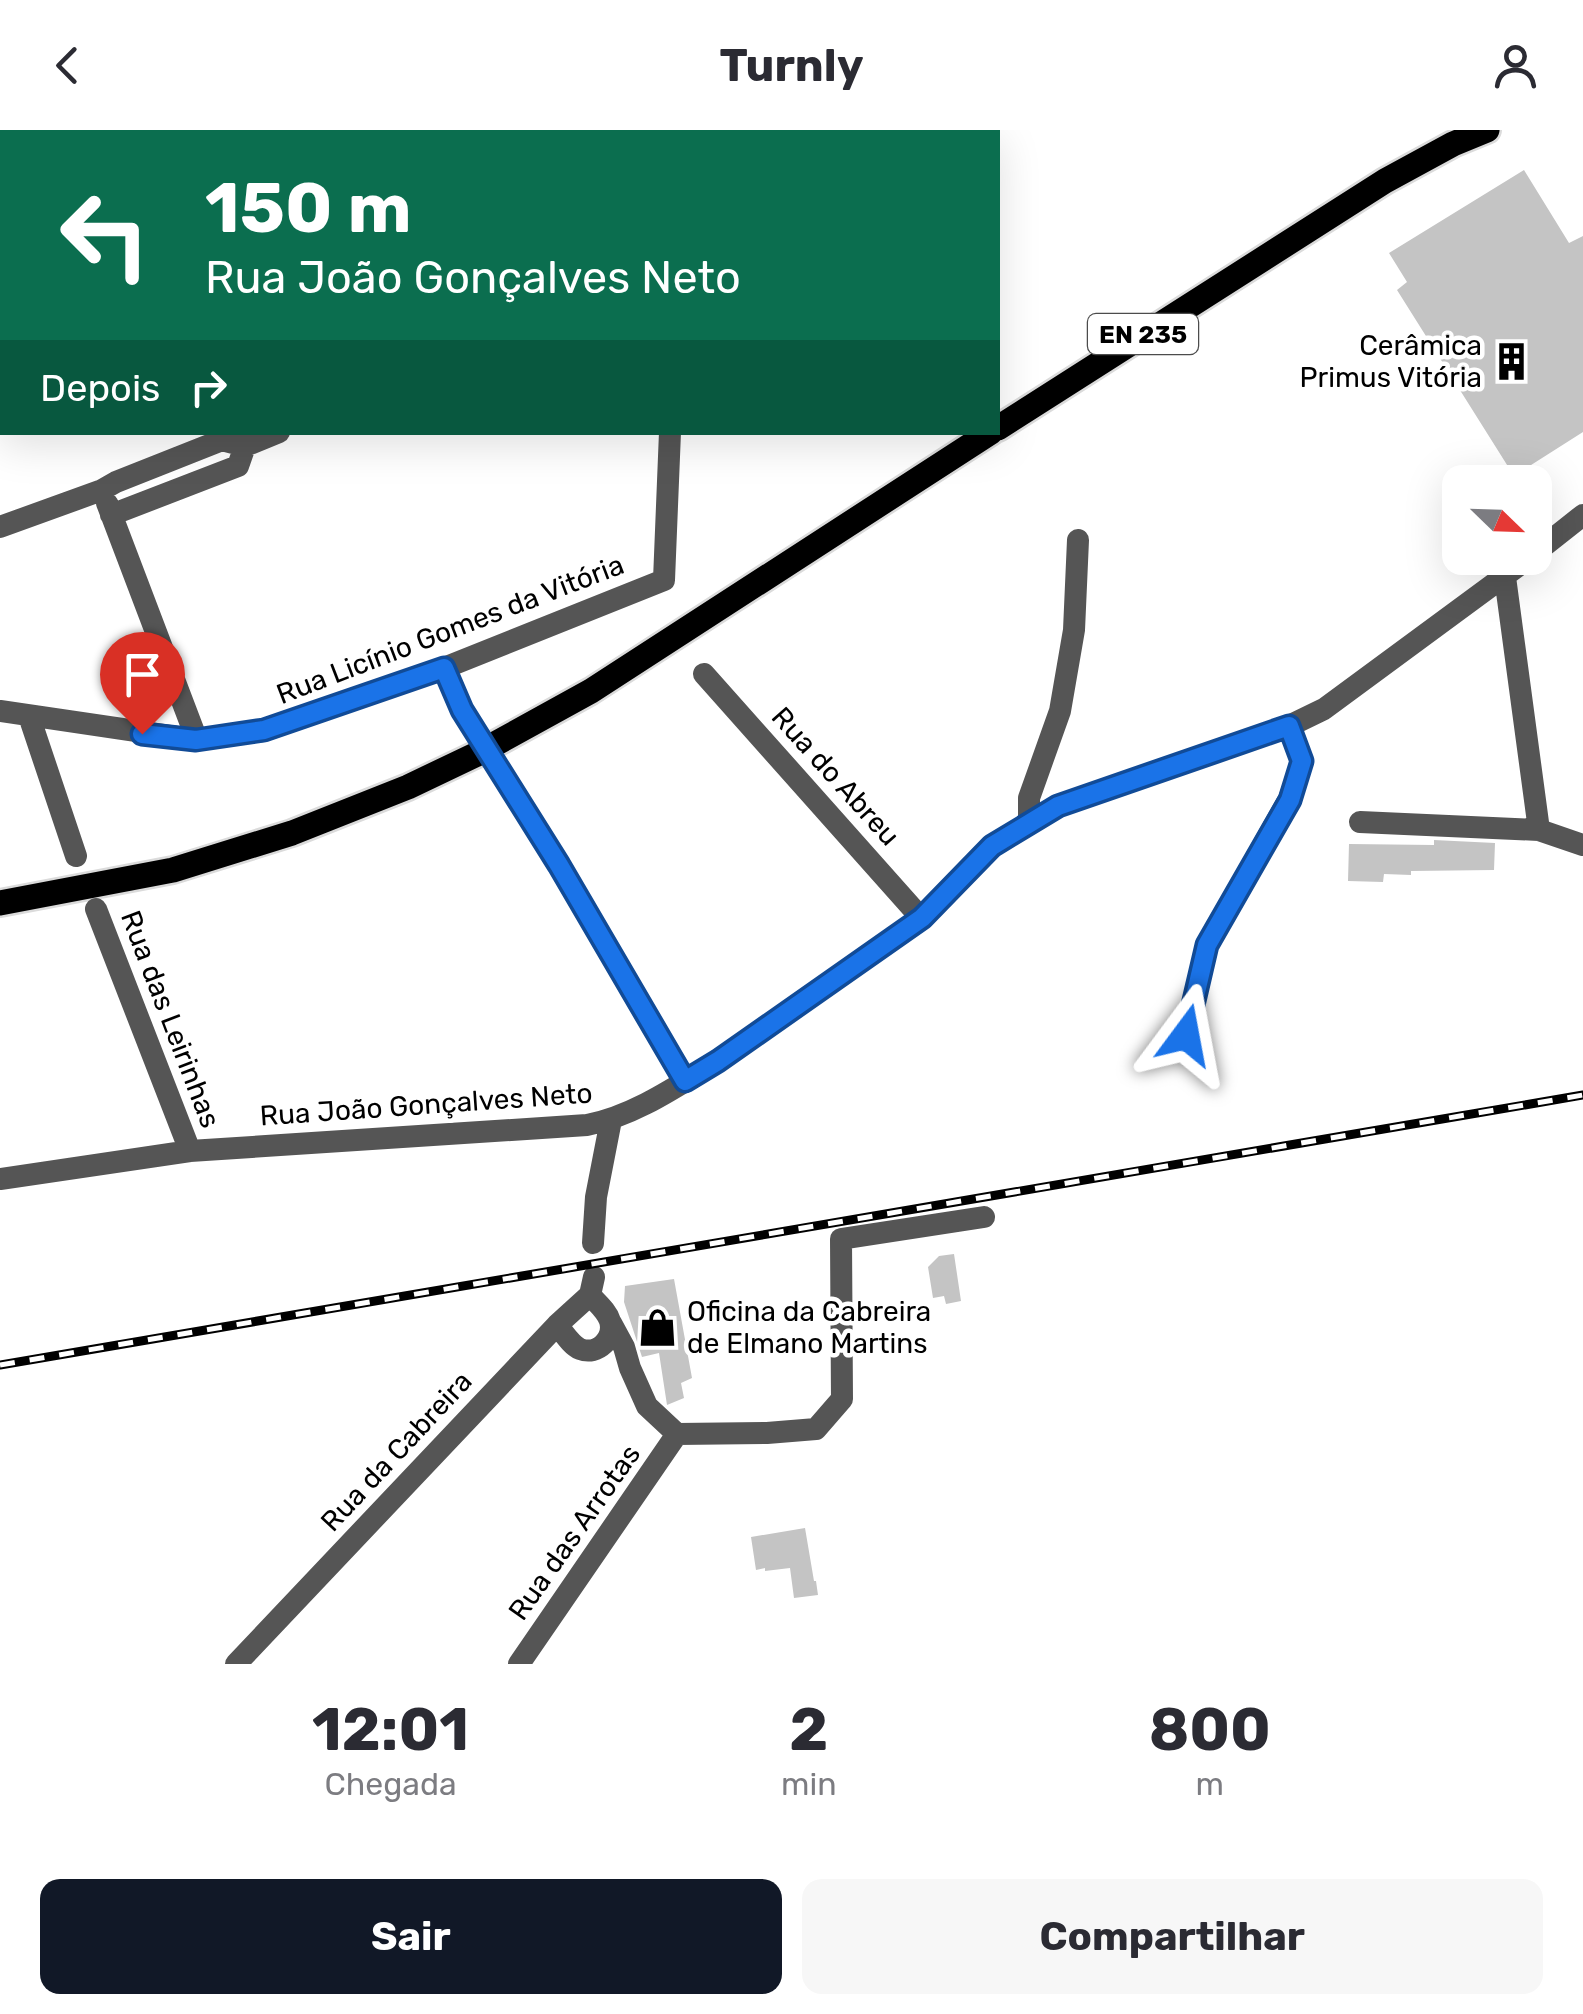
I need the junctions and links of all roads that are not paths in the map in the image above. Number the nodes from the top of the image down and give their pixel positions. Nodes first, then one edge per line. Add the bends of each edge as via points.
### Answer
1 (1487, 130) edge
2 (1000, 427) edge
3 (272, 435) edge
4 (670, 435) edge
5 (985, 435) edge
6 (245, 446) junction
7 (102, 490) junction
8 (1583, 515) edge
9 (111, 516) junction
10 (0, 527) edge
11 (1552, 539) edge
12 (1078, 540) dead end
13 (1508, 575) edge
14 (1506, 577) junction
15 (444, 668) junction
16 (704, 674) dead end
17 (0, 712) edge
18 (29, 716) junction
19 (1289, 726) junction
20 (196, 740) junction
21 (1360, 822) dead end
22 (1029, 824) junction
23 (1539, 830) junction
24 (1583, 845) edge
25 (76, 856) dead end
26 (0, 902) edge
27 (96, 909) dead end
28 (922, 918) junction
29 (1186, 1035) dead end
30 (685, 1081) junction
31 (599, 1122) junction
32 (190, 1151) junction
33 (0, 1179) edge
34 (984, 1217) dead end
35 (593, 1243) dead end
36 (611, 1323) junction
37 (557, 1325) junction
38 (598, 1348) junction
39 (630, 1368) junction
40 (677, 1434) junction
41 (236, 1664) edge
42 (519, 1664) edge

1 - 2 main road, EN 235 via 1385,180
3 - 6 street
4 - 15 street, Rua Licínio Gomes da Vitória via 664,580
5 - 26 main road via 590,690 408,787 173,870
6 - 7 street via 222,440
6 - 9 street via 238,466
7 - 9 street
7 - 10 street
8 - 11 street, Rua João Gonçalves Neto
9 - 20 street
12 - 22 street via 1074,630 1060,711 1029,798
13 - 14 street, Rua João Gonçalves Neto
14 - 19 street, Rua João Gonçalves Neto via 1324,709
14 - 23 street
15 - 20 street, Rua Licínio Gomes da Vitória via 264,730
15 - 30 street, bridge via 462,710
16 - 28 street, Rua do Abreu
17 - 18 street
18 - 20 street, Rua Licínio Gomes da Vitória
18 - 25 street
19 - 22 street, Rua João Gonçalves Neto via 1058,806
19 - 29 street via 1302,761 1290,800 1207,945
21 - 23 street
22 - 28 street, Rua João Gonçalves Neto via 992,846
23 - 24 street
27 - 32 street, Rua das Leirinhas
28 - 30 street, Rua João Gonçalves Neto
30 - 31 street, Rua João Gonçalves Neto
31 - 32 street, Rua João Gonçalves Neto
31 - 35 street
32 - 33 street, Rua João Gonçalves Neto
34 - 40 street via 841,1239 842,1400 816,1429
36 - 37 street, Rua da Cabreira via 592,1286
36 - 38 street via 611,1334
36 - 39 street
37 - 38 street via 578,1348
37 - 41 street, Rua da Cabreira
38 - 39 street
39 - 40 street via 648,1406
40 - 42 street, Rua das Arrotas

